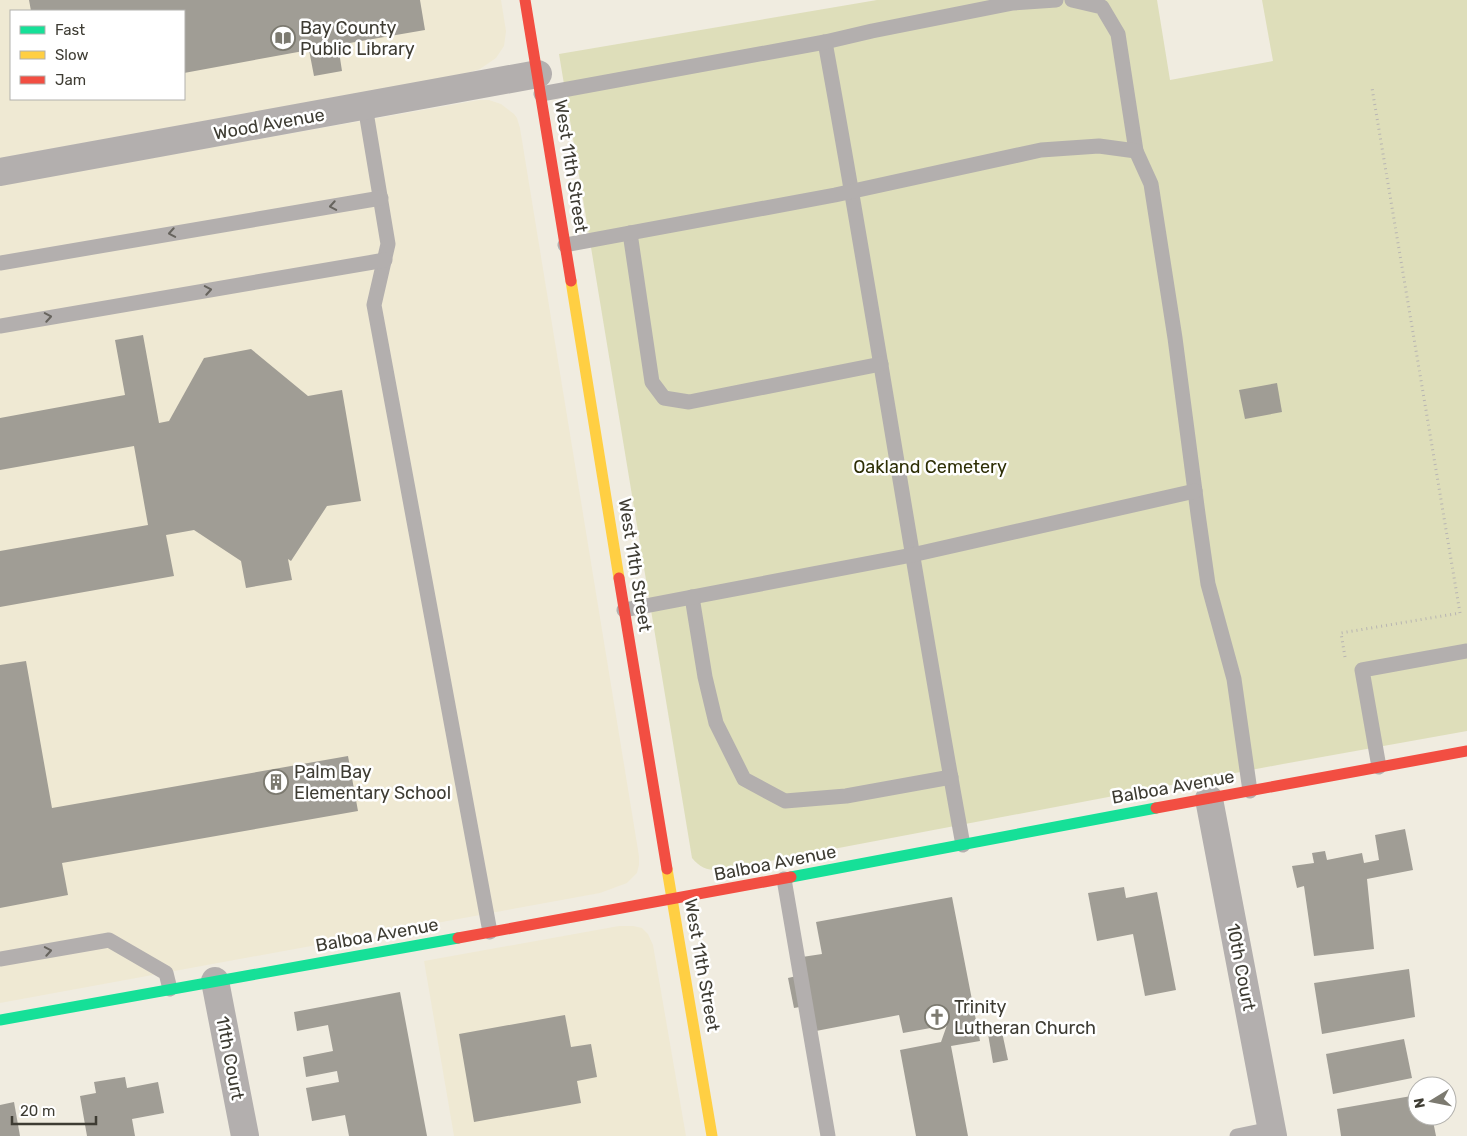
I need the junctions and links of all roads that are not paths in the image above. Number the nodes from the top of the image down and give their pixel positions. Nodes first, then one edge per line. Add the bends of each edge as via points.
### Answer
1 (526, 0) edge
2 (1056, 0) edge
3 (1072, 0) edge
4 (825, 42) junction
5 (540, 84) junction
6 (365, 106) junction
7 (1136, 151) junction
8 (0, 172) edge
9 (852, 191) junction
10 (381, 198) junction
11 (630, 233) junction
12 (566, 244) junction
13 (384, 260) junction
14 (0, 263) edge
15 (0, 326) edge
16 (881, 364) junction
17 (1195, 491) junction
18 (912, 555) junction
19 (692, 597) junction
20 (624, 610) junction
21 (1467, 651) edge
22 (1467, 751) edge
23 (1379, 767) junction
24 (950, 777) junction
25 (1250, 791) junction
26 (1209, 799) junction
27 (963, 845) junction
28 (784, 879) junction
29 (673, 899) junction
30 (490, 932) junction
31 (0, 959) edge
32 (215, 981) junction
33 (170, 989) junction
34 (0, 1020) edge
35 (1272, 1133) edge
36 (245, 1136) edge
37 (712, 1136) edge
38 (828, 1136) edge
39 (1238, 1136) edge

1 - 5 street, West 11th Street
2 - 4 lane via 1013,3
3 - 7 lane via 1102,7 1118,34
4 - 5 lane
4 - 9 lane
5 - 6 street, Wood Avenue
5 - 12 street, West 11th Street
6 - 8 street, Wood Avenue
6 - 10 lane
7 - 9 lane via 1100,146 1041,150
7 - 17 lane via 1151,184
9 - 11 lane
9 - 16 lane
10 - 13 lane via 388,244
10 -> 14 lane
11 - 12 lane
11 - 16 lane via 652,382 664,398 689,402
12 - 20 street, West 11th Street
15 -> 13 lane
13 - 30 lane via 374,305
16 - 18 lane
17 - 18 lane
17 - 25 lane via 1208,584 1234,679
18 - 19 lane
18 - 24 lane
19 - 20 lane
19 - 24 lane via 716,723 744,779 785,801 846,796
20 - 29 street, West 11th Street
21 - 23 lane via 1362,670
22 - 23 street, Balboa Avenue
23 - 25 street, Balboa Avenue
24 - 27 lane
25 - 26 street, Balboa Avenue
26 - 27 street, Balboa Avenue
26 - 35 street, 10th Court
27 - 28 street, Balboa Avenue
28 - 29 street, Balboa Avenue
28 - 38 lane
29 - 30 street, Balboa Avenue
29 - 37 street, West 11th Street
30 - 32 street, Balboa Avenue
31 -> 33 lane via 108,940 166,973
32 - 33 street, Balboa Avenue
32 - 36 street, 11th Court
33 - 34 street, Balboa Avenue
35 - 39 lane

